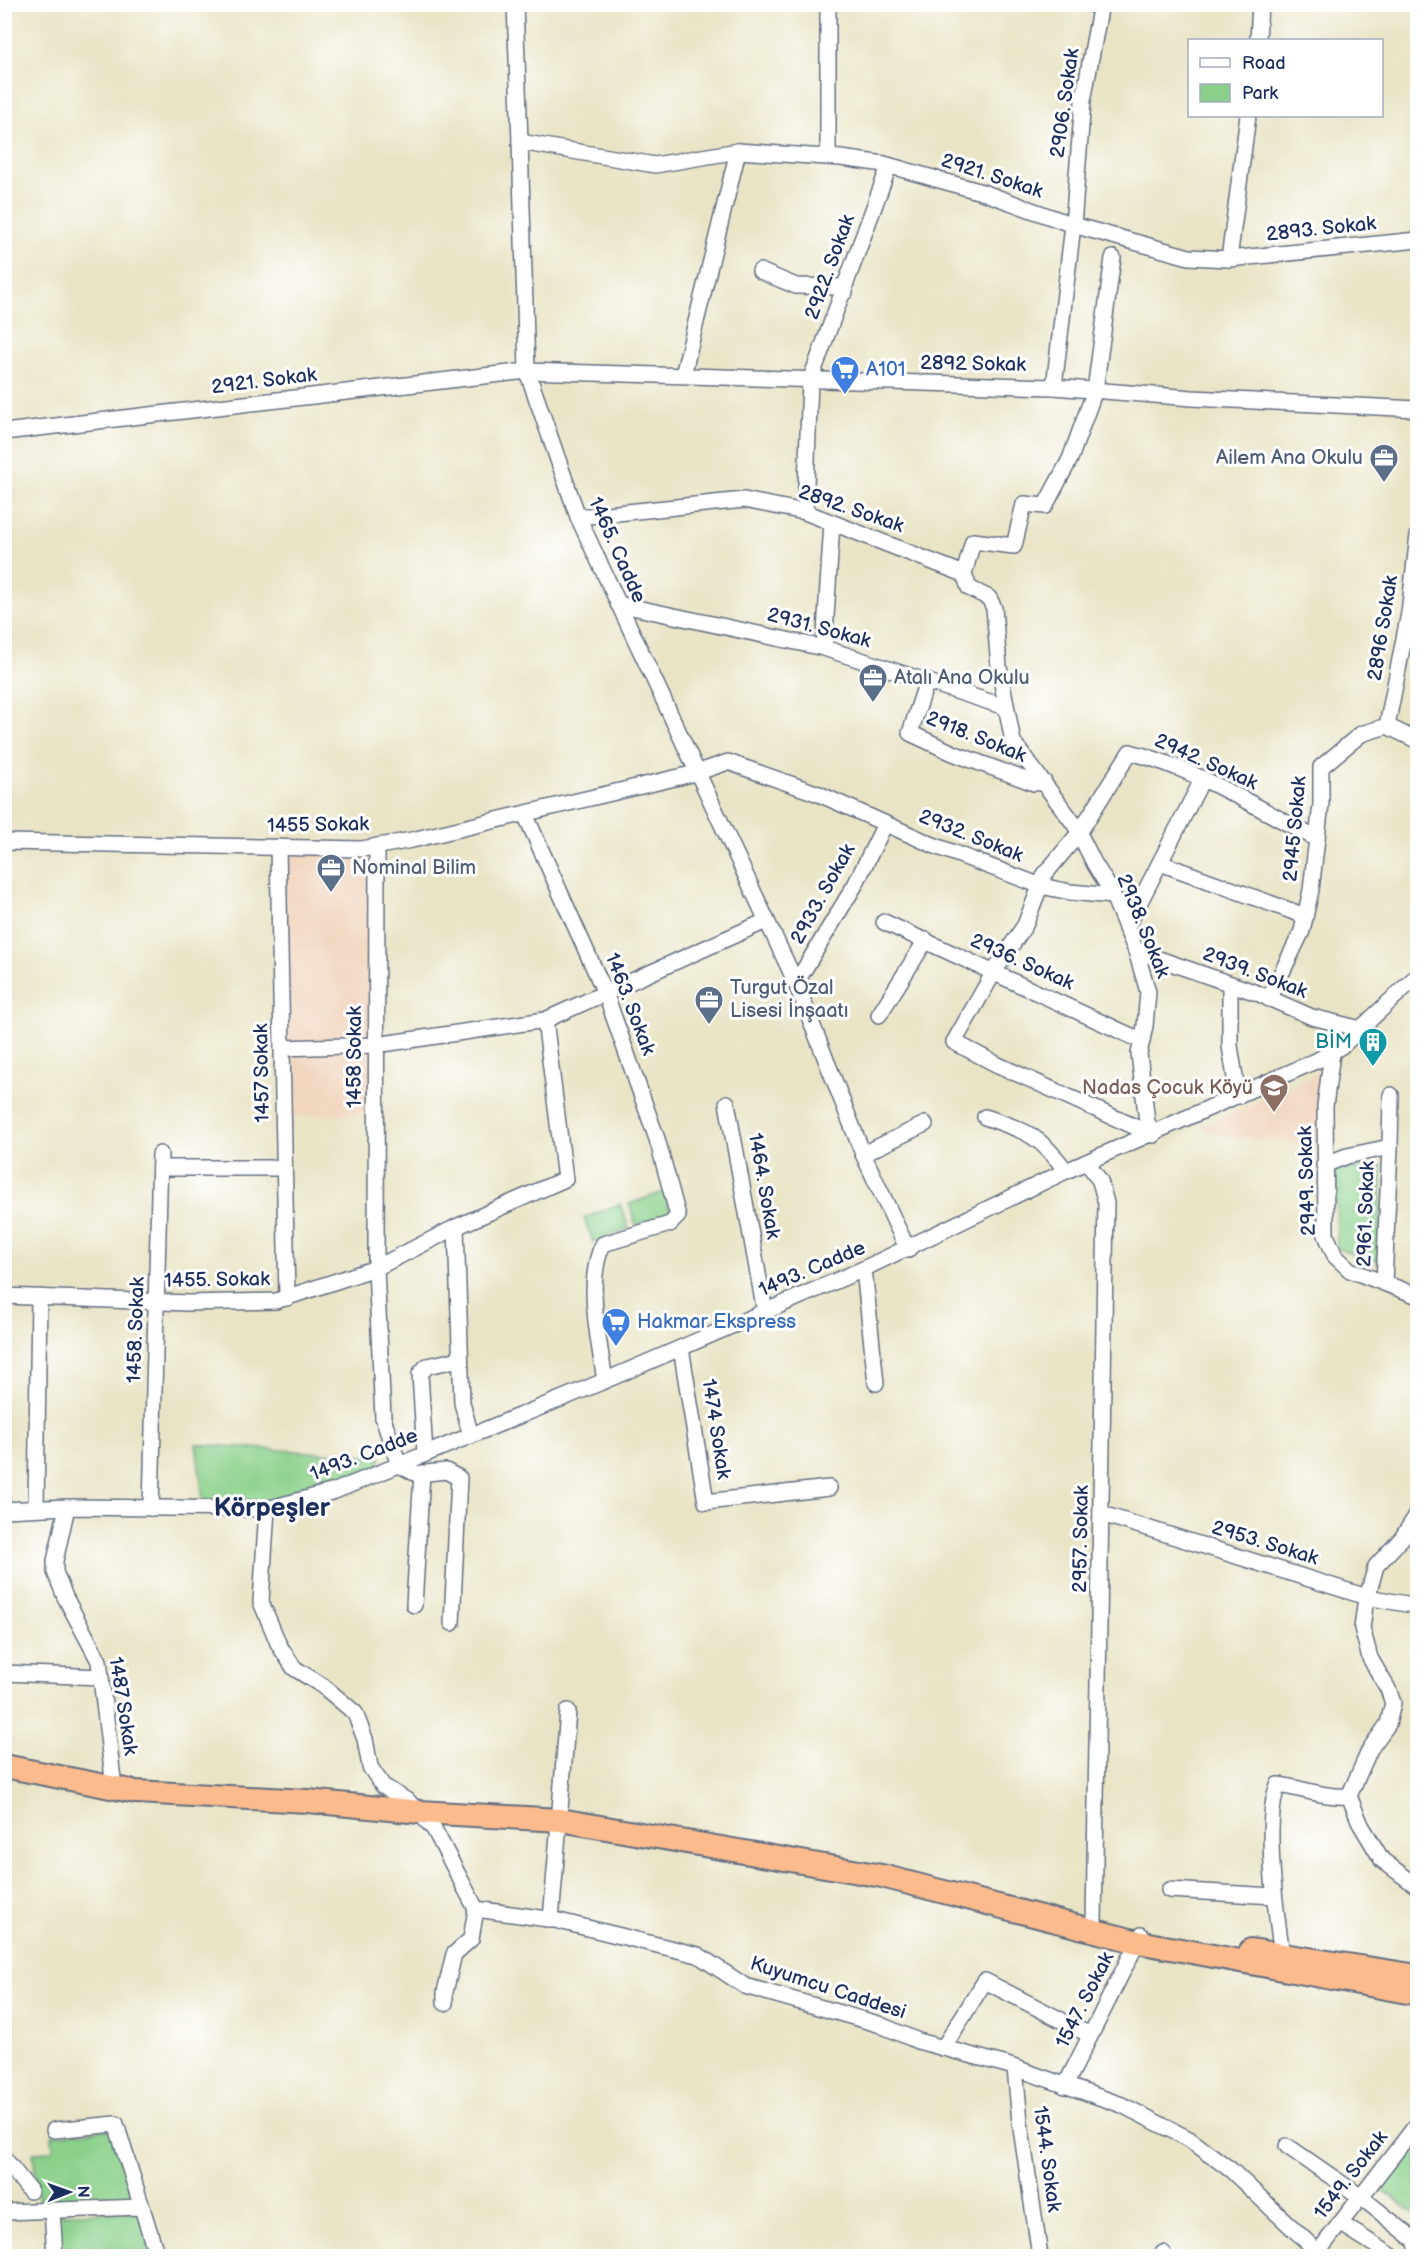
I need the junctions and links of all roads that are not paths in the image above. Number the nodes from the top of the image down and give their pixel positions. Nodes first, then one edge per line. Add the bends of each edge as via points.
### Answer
1 (515, 4) edge
2 (828, 4) edge
3 (1101, 4) edge
4 (1260, 4) edge
5 (1258, 39) edge
6 (1248, 117) edge
7 (520, 142) junction
8 (738, 151) junction
9 (828, 157) junction
10 (889, 166) junction
11 (1073, 225) junction
12 (1418, 240) edge
13 (1113, 258) dead end
14 (1229, 260) junction
15 (760, 271) dead end
16 (845, 292) junction
17 (527, 371) junction
18 (684, 375) junction
19 (810, 381) junction
20 (1054, 387) junction
21 (1095, 390) junction
22 (1418, 409) edge
23 (4, 432) edge
24 (805, 512) junction
25 (578, 517) junction
26 (832, 523) junction
27 (1418, 535) edge
28 (964, 574) junction
29 (618, 604) junction
30 (1412, 622) edge
31 (824, 648) junction
32 (927, 681) junction
33 (1005, 707) junction
34 (1387, 726) junction
35 (1418, 741) edge
36 (696, 773) junction
37 (1202, 780) junction
38 (1044, 782) junction
39 (819, 794) joint
40 (525, 814) junction
41 (885, 824) junction
42 (1079, 833) junction
43 (1317, 839) junction
44 (4, 842) edge
45 (377, 846) junction
46 (279, 847) junction
47 (1160, 862) junction
48 (1041, 886) junction
49 (1113, 896) junction
50 (1305, 916) junction
51 (766, 921) junction
52 (884, 922) dead end
53 (1126, 929) junction
54 (926, 940) junction
55 (1136, 951) junction
56 (994, 972) junction
57 (1418, 975) edge
58 (796, 983) junction
59 (1230, 984) junction
60 (606, 995) junction
61 (1269, 999) junction
62 (879, 1015) dead end
63 (545, 1020) junction
64 (1361, 1029) junction
65 (1142, 1041) junction
66 (376, 1045) junction
67 (282, 1048) junction
68 (1332, 1053) junction
69 (1390, 1095) dead end
70 (1238, 1096) junction
71 (727, 1103) dead end
72 (985, 1117) dead end
73 (925, 1124) dead end
74 (1153, 1135) junction
75 (1390, 1147) junction
76 (863, 1154) junction
77 (1087, 1162) junction
78 (1324, 1165) junction
79 (284, 1168) junction
80 (1066, 1171) junction
81 (456, 1227) junction
82 (908, 1250) junction
83 (376, 1268) junction
84 (864, 1269) junction
85 (1384, 1283) junction
86 (4, 1296) edge
87 (1418, 1296) edge
88 (39, 1297) junction
89 (286, 1298) junction
90 (158, 1302) junction
91 (765, 1312) junction
92 (681, 1348) junction
93 (460, 1359) junction
94 (604, 1381) junction
95 (876, 1383) dead end
96 (471, 1436) junction
97 (425, 1454) junction
98 (399, 1465) junction
99 (422, 1473) junction
100 (829, 1488) dead end
101 (67, 1507) junction
102 (36, 1508) junction
103 (151, 1508) junction
104 (267, 1509) junction
105 (4, 1510) edge
106 (1418, 1513) edge
107 (1102, 1514) junction
108 (1367, 1597) junction
109 (414, 1605) dead end
110 (1418, 1606) edge
111 (452, 1623) dead end
112 (4, 1673) edge
113 (101, 1677) junction
114 (568, 1711) dead end
115 (4, 1758) edge
116 (4, 1766) edge
117 (113, 1779) junction
118 (1349, 1796) junction
119 (415, 1807) junction
120 (560, 1816) junction
121 (1418, 1887) edge
122 (1169, 1890) dead end
123 (1274, 1896) junction
124 (476, 1909) junction
125 (551, 1920) junction
126 (1094, 1922) junction
127 (1140, 1937) junction
128 (1282, 1954) junction
129 (1418, 1976) edge
130 (1418, 1994) edge
131 (445, 2002) dead end
132 (1090, 2035) junction
133 (943, 2048) junction
134 (1015, 2068) junction
135 (1065, 2086) junction
136 (1418, 2123) edge
137 (54, 2130) dead end
138 (1287, 2146) dead end
139 (4, 2158) edge
140 (30, 2192) dead end
141 (1361, 2197) junction
142 (142, 2206) junction
143 (52, 2210) junction
144 (4, 2212) edge
145 (1340, 2223) junction
146 (1418, 2253) edge
147 (1316, 2255) edge
148 (55, 2256) edge
149 (157, 2256) edge
150 (1040, 2256) edge
151 (1392, 2256) edge

1 - 7 street, 1465. Cadde
2 - 9 street
3 - 11 street, 2906. Sokak via 1083,101
4 - 5 street
6 - 14 street
7 - 8 street via 655,165
7 - 17 street, 1465. Cadde
8 - 9 street, 2921. Sokak
8 - 18 street
9 - 10 street, 2921. Sokak
10 - 11 street, 2921. Sokak via 985,193
10 - 16 street, 2922. Sokak
11 - 14 street, 2921. Sokak via 1189,257
11 - 20 street, 2906. Sokak
12 - 14 street, 2893. Sokak
13 - 21 street
15 - 16 street via 796,286 843,286
16 - 19 street, 2922. Sokak
17 - 18 street, 2892 Sokak
17 - 23 street, 2921. Sokak
17 - 25 street, 1465. Cadde
18 - 19 street, 2892 Sokak
19 - 20 street, 2892 Sokak
19 - 24 street, 2922. Sokak
20 - 21 street, 2892 Sokak
21 - 22 street, 2892 Sokak
21 - 28 street via 1070,459 1045,506 1024,504 1014,546 973,541
24 - 25 street, 2892. Sokak via 744,500
24 - 26 street, 2892. Sokak
25 - 29 street, 1465. Cadde
26 - 28 street, 2892. Sokak
26 - 31 street
27 - 30 street, 2896 Sokak
28 - 33 street, 2938. Sokak via 969,588 989,598 994,608
29 - 31 street, 2931. Sokak
29 - 36 street, 1465. Cadde
30 - 34 street, 2896 Sokak
31 - 32 street, 2931. Sokak
32 - 33 street, 2931. Sokak
32 - 38 street, 2918. Sokak via 910,733 1034,783
33 - 38 street, 2938. Sokak via 1013,742
34 - 35 street
34 - 43 street, 2945 Sokak via 1361,734 1321,767
36 - 39 street, 1455 Sokak via 728,762
36 - 40 street, 1455 Sokak
36 - 51 street, 1465. Cadde
37 - 42 street, 2942. Sokak via 1130,752
37 - 43 street, 2942. Sokak
37 - 47 street
38 - 42 street, 2938. Sokak
39 - 41 street, 2932. Sokak
40 - 45 street, 1455 Sokak
40 - 60 street, 1463. Sokak
41 - 48 street, 2932. Sokak
41 - 58 street, 2933. Sokak via 855,885
42 - 48 street via 1045,874
42 - 49 street, 2938. Sokak
43 - 50 street, 2945 Sokak
44 - 46 street, 1455 Sokak
45 - 46 street, 1455 Sokak
45 - 66 street, 1458 Sokak
46 - 67 street, 1457 Sokak
47 - 50 street
47 - 53 street
48 - 49 street, 2932. Sokak
48 - 56 street via 1025,925
49 - 53 street, 2938. Sokak
50 - 61 street, 2945 Sokak via 1302,931
51 - 58 street, 1465. Cadde
51 - 60 street
52 - 54 street, 2936. Sokak
53 - 55 street, 2938. Sokak
54 - 56 street, 2936. Sokak
54 - 62 street
55 - 59 street, 2939. Sokak
55 - 65 street, 2938. Sokak via 1148,992
56 - 65 street, 2936. Sokak
56 - 74 street via 954,1042
57 - 64 street, 1493. Cadde
58 - 76 street, 1465. Cadde
59 - 61 street, 2939. Sokak
59 - 70 street via 1230,1046
60 - 63 street
60 - 94 street, 1463. Sokak via 657,1139 678,1216 670,1224 603,1244 595,1260 596,1322
61 - 64 street, 2939. Sokak via 1312,1017
63 - 66 street
63 - 81 street, 1455. Sokak via 565,1179
64 - 68 street, 1493. Cadde
65 - 74 street, 2938. Sokak via 1139,1054 1147,1122
66 - 67 street
66 - 83 street, 1458 Sokak
67 - 79 street, 1457 Sokak
68 - 70 street, 1493. Cadde
68 - 78 street, 2949. Sokak via 1325,1106
69 - 75 street, 2961. Sokak
70 - 74 street, 1493. Cadde
71 - 91 street, 1464. Sokak
72 - 80 street via 1048,1146
73 - 76 street
74 - 77 street, 1493. Cadde
75 - 78 street, 2961. Sokak
75 - 85 street, 2961. Sokak
76 - 82 street, 1465. Cadde
77 - 80 street, 1493. Cadde
77 - 107 street, 2957. Sokak via 1100,1181 1106,1203
78 - 85 street, 2949. Sokak via 1326,1235 1335,1256 1350,1270
79 - 89 street, 1457 Sokak
79 - 90 street, 1458. Sokak via 160,1161
80 - 82 street, 1493. Cadde
81 - 83 street, 1455. Sokak
81 - 93 street
82 - 84 street, 1493. Cadde
83 - 89 street, 1455. Sokak
83 - 98 street, 1458 Sokak via 383,1419
84 - 91 street, 1493. Cadde
84 - 95 street
85 - 87 street, 2949. Sokak
86 - 88 street, 1455. Sokak
88 - 90 street, 1455. Sokak
88 - 102 street
89 - 90 street, 1455. Sokak
90 - 103 street, 1458. Sokak
91 - 92 street, 1493. Cadde
92 - 94 street, 1493. Cadde
92 - 100 street, 1474 Sokak via 706,1502
93 - 96 street via 462,1403
93 - 97 street via 427,1366 420,1374
94 - 96 street, 1493. Cadde
96 - 97 street, 1493. Cadde
97 - 98 street, 1493. Cadde
98 - 99 street
98 - 104 street, 1493. Cadde via 335,1491
99 - 109 street
99 - 111 street via 446,1471 459,1478
101 - 102 street, 1493. Cadde
101 - 103 street, 1493. Cadde
101 - 113 street, 1487 Sokak via 55,1572 99,1660
102 - 105 street, 1493. Cadde
103 - 104 street, 1493. Cadde
104 - 119 street via 261,1602 279,1645 294,1668 355,1713 370,1767 382,1786
106 - 108 street via 1377,1566
107 - 108 street, 2953. Sokak
107 - 126 street, 2957. Sokak
108 - 110 street, 2953. Sokak
108 - 118 street via 1362,1628 1370,1659 1393,1702 1388,1724 1370,1749
112 - 113 street
113 - 117 street, 1487 Sokak
114 - 120 street
115 - 117 highway
116 - 119 highway via 136,1792
117 - 119 highway
118 - 121 street via 1382,1860
118 - 123 street via 1331,1797 1278,1785 1273,1797 1272,1823
119 - 120 highway
119 - 124 street via 434,1829
120 - 125 street
120 - 126 highway via 885,1863
120 - 127 highway via 882,1876
122 - 123 street
123 - 128 street
124 - 125 street, Kuyumcu Caddesi
124 - 131 street via 471,1939 454,1954
125 - 133 street, Kuyumcu Caddesi via 698,1955 745,1986 878,2024
126 - 127 highway
127 - 128 highway
127 - 130 highway
127 - 132 street, 1547. Sokak
128 - 129 highway
132 - 133 street via 985,1981
132 - 135 street, 1547. Sokak
133 - 134 street, Kuyumcu Caddesi
134 - 135 street, Kuyumcu Caddesi
134 - 150 street, 1544. Sokak
135 - 147 street, Kuyumcu Caddesi via 1122,2105 1189,2139 1231,2170
136 - 141 street, 1549. Sokak
137 - 142 street via 116,2124
138 - 141 street
139 - 140 street
141 - 145 street, 1549. Sokak
141 - 146 street via 1416,2241
142 - 143 street
142 - 149 street
143 - 144 street
143 - 148 street
145 - 147 street, 1549. Sokak
145 - 151 street

